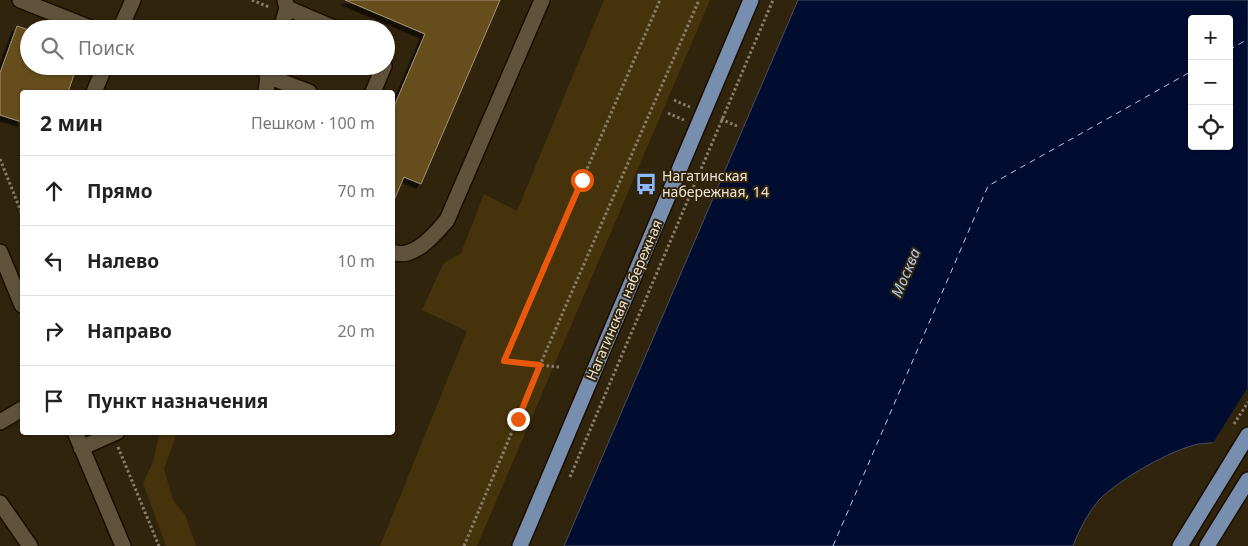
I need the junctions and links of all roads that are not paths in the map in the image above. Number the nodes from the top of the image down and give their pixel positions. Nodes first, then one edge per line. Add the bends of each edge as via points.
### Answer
1 (20, 0) edge
2 (133, 0) edge
3 (542, 0) edge
4 (751, 0) edge
5 (286, 4) edge
6 (70, 20) edge
7 (124, 20) edge
8 (283, 20) edge
9 (318, 20) edge
10 (101, 75) edge
11 (268, 75) edge
12 (276, 75) edge
13 (380, 75) edge
14 (95, 90) edge
15 (266, 90) edge
16 (305, 90) edge
17 (374, 90) edge
18 (0, 252) edge
19 (395, 253) edge
20 (20, 301) edge
21 (20, 410) edge
22 (0, 422) edge
23 (76, 435) edge
24 (113, 435) edge
25 (1248, 435) edge
26 (81, 448) junction
27 (1248, 480) edge
28 (0, 503) edge
29 (30, 546) edge
30 (122, 546) edge
31 (520, 546) edge
32 (1180, 546) edge
33 (1208, 546) edge

1 - 6 street
2 - 7 street
3 - 19 street via 447,220 423,247
4 - 31 main road, Нагатинская набережная
5 - 8 street
5 - 9 street
10 - 14 street
11 - 15 street
12 - 16 street
13 - 17 street
18 - 20 street
21 - 22 street
23 - 26 street
24 - 26 street
25 - 32 main road
26 - 30 street
27 - 33 main road
28 - 29 street

